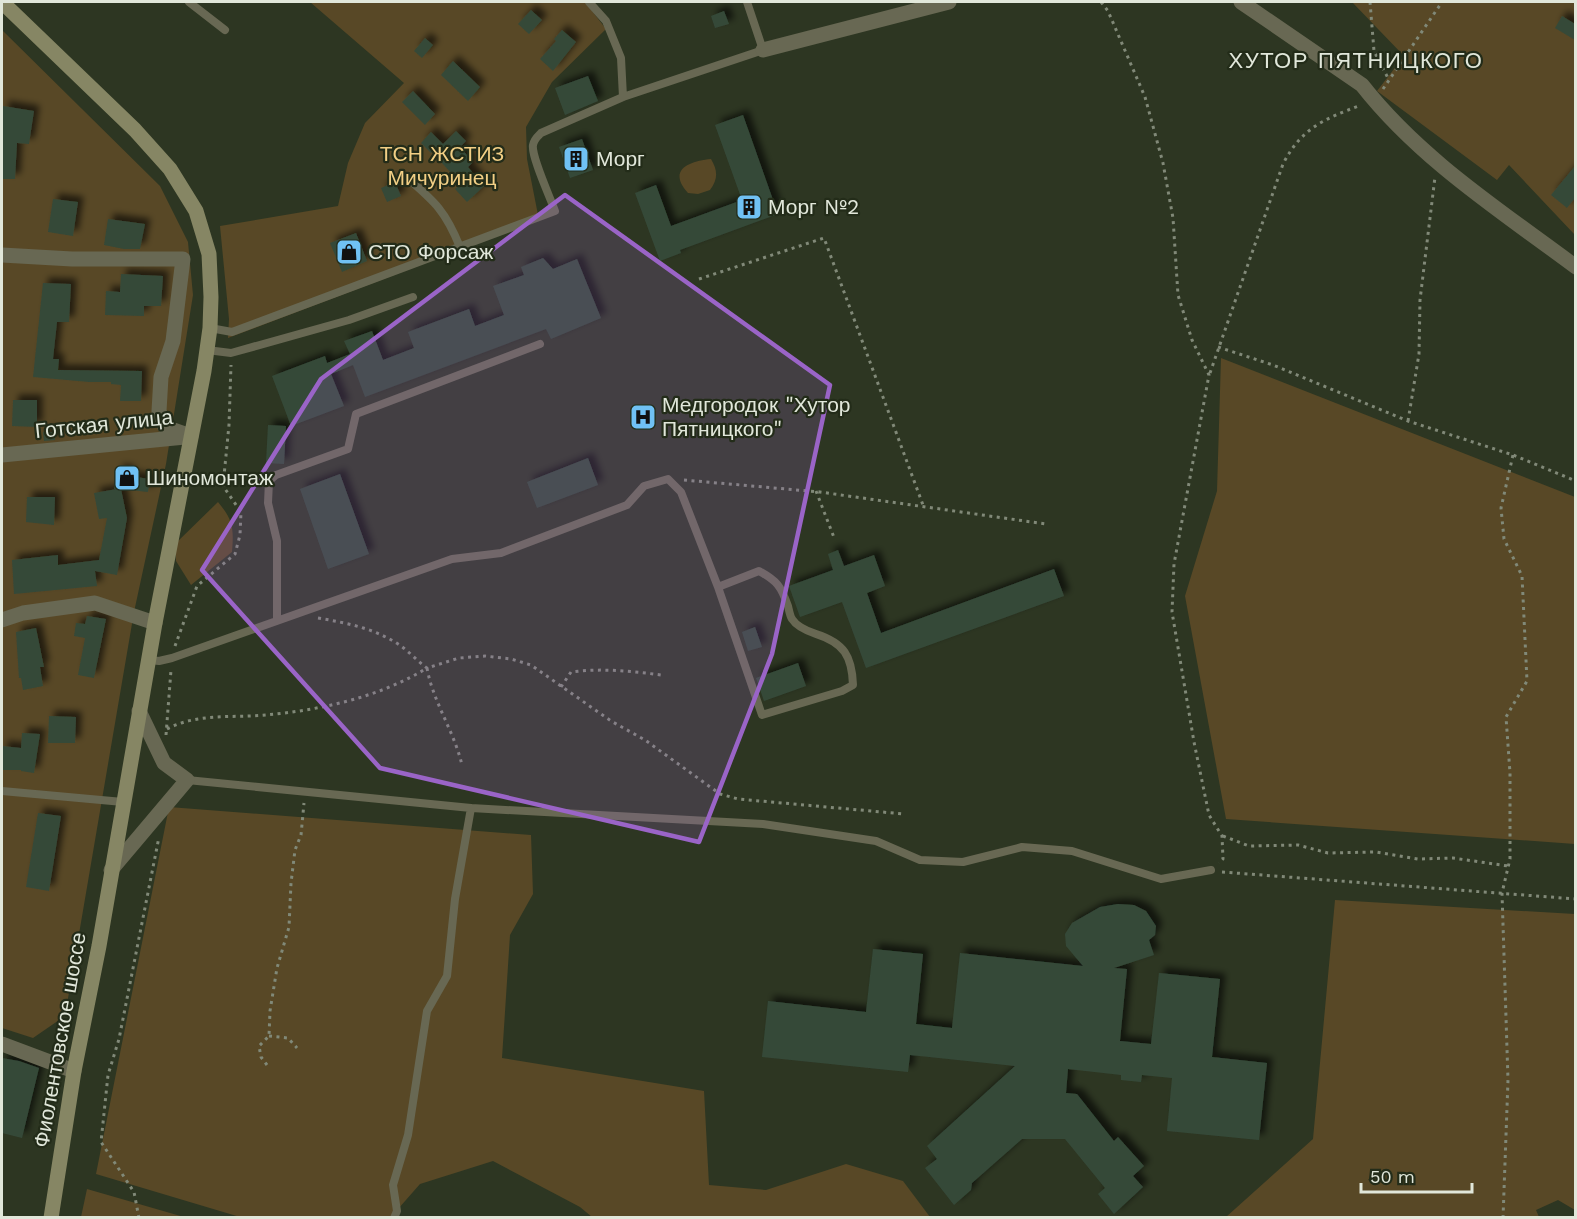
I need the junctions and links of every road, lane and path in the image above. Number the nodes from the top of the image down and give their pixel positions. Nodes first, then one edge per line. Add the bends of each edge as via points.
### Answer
1 (2, 2) edge
2 (189, 2) edge
3 (589, 2) edge
4 (747, 2) edge
5 (949, 2) edge
6 (1101, 2) edge
7 (1241, 2) edge
8 (1370, 2) edge
9 (1442, 2) edge
10 (225, 30) dead end
11 (763, 50) junction
12 (1390, 80) junction
13 (623, 97) junction
14 (1374, 99) junction
15 (1434, 160) junction
16 (405, 176) dead end
17 (460, 247) junction
18 (2, 255) edge
19 (1575, 267) edge
20 (699, 279) dead end
21 (412, 297) dead end
22 (210, 328) junction
23 (540, 344) dead end
24 (1218, 347) junction
25 (207, 350) junction
26 (1209, 375) junction
27 (1408, 421) junction
28 (191, 436) junction
29 (2, 455) edge
30 (1513, 455) junction
31 (668, 479) junction
32 (1575, 481) edge
33 (816, 491) junction
34 (923, 505) junction
35 (1046, 524) dead end
36 (835, 540) dead end
37 (718, 587) junction
38 (296, 614) junction
39 (2, 620) edge
40 (277, 620) junction
41 (155, 623) junction
42 (149, 660) junction
43 (427, 668) junction
44 (661, 675) dead end
45 (561, 687) junction
46 (140, 711) junction
47 (167, 729) dead end
48 (462, 765) dead end
49 (188, 780) junction
50 (2, 791) edge
51 (305, 792) junction
52 (123, 802) junction
53 (471, 808) junction
54 (904, 814) dead end
55 (1222, 836) junction
56 (1508, 866) junction
57 (111, 870) junction
58 (1211, 870) junction
59 (1502, 892) junction
60 (1575, 900) edge
61 (269, 1036) junction
62 (2, 1044) edge
63 (297, 1048) dead end
64 (267, 1065) dead end
65 (74, 1071) junction
66 (51, 1218) edge
67 (394, 1218) edge
68 (1503, 1218) edge

1 - 22 main road, Фиолентовское шоссе via 170,169 196,211 208,254
2 - 10 lane
3 - 13 lane via 606,21 621,58
4 - 11 lane
5 - 11 street
6 - 26 path via 1145,97 1173,218 1178,295 1192,340
7 - 14 street via 1362,85
8 - 12 path via 1374,51
9 - 12 path
11 - 13 lane
12 - 14 path
13 - 17 lane via 535,138 534,157 555,211
14 - 15 street
14 - 24 path via 1313,126 1293,146 1283,164
15 - 19 street
15 - 27 path via 1435,181 1420,300 1419,354
16 - 17 lane via 441,209
17 - 22 lane via 232,332
18 - 28 street, Готская улица via 183,260 174,341 161,377 159,411 165,427
20 - 34 path via 824,238
21 - 25 lane via 349,320 231,353
22 - 25 main road, Фиолентовское шоссе
23 - 40 lane via 356,414 348,449 269,481 268,503 277,541
24 - 26 path
24 - 27 path via 1273,365
25 - 28 main road, Фиолентовское шоссе
26 - 55 path via 1174,564 1172,612 1209,815
27 - 30 path
28 - 29 street, Готская улица
28 - 41 main road, Фиолентовское шоссе
30 - 32 path
30 - 56 path via 1501,508 1504,539 1522,576 1527,681 1506,717 1510,773
31 - 33 path
31 - 37 lane via 681,492
31 - 38 lane via 644,486 627,505 501,553 452,559
33 - 34 path
33 - 36 path
34 - 35 path
37 - 37 lane via 762,715 853,685 853,667 843,648 792,620 775,580 759,571
38 - 40 lane
38 - 43 path via 357,625 381,634
39 - 41 street via 23,613 95,603
40 - 42 lane via 172,657
41 - 42 main road, Фиолентовское шоссе
42 - 46 main road, Фиолентовское шоссе
43 - 45 path via 459,658 511,659 531,665
43 - 47 path via 364,696 308,710 201,718
43 - 48 path via 430,686 458,747
44 - 45 path via 585,670 571,672
45 - 54 path via 720,794 738,800
46 - 49 street via 164,763
46 - 52 main road, Фиолентовское шоссе
49 - 51 lane
49 - 57 street
50 - 52 lane
51 - 53 lane
51 - 61 path via 291,883 289,927 277,968
52 - 57 main road, Фиолентовское шоссе
53 - 58 lane via 763,824 876,841 920,860 963,862 1022,848 1072,851 1161,879
53 - 67 lane via 454,898 447,976 427,1011 408,1135 393,1185 397,1211
55 - 56 path via 1249,846 1298,845 1328,853 1376,852
55 - 58 path via 1223,860
56 - 59 path
57 - 65 main road, Фиолентовское шоссе
58 - 59 path
59 - 60 path
59 - 68 path via 1508,1080
61 - 63 path via 288,1038
61 - 64 path via 259,1046
62 - 65 street
65 - 66 main road, Фиолентовское шоссе

